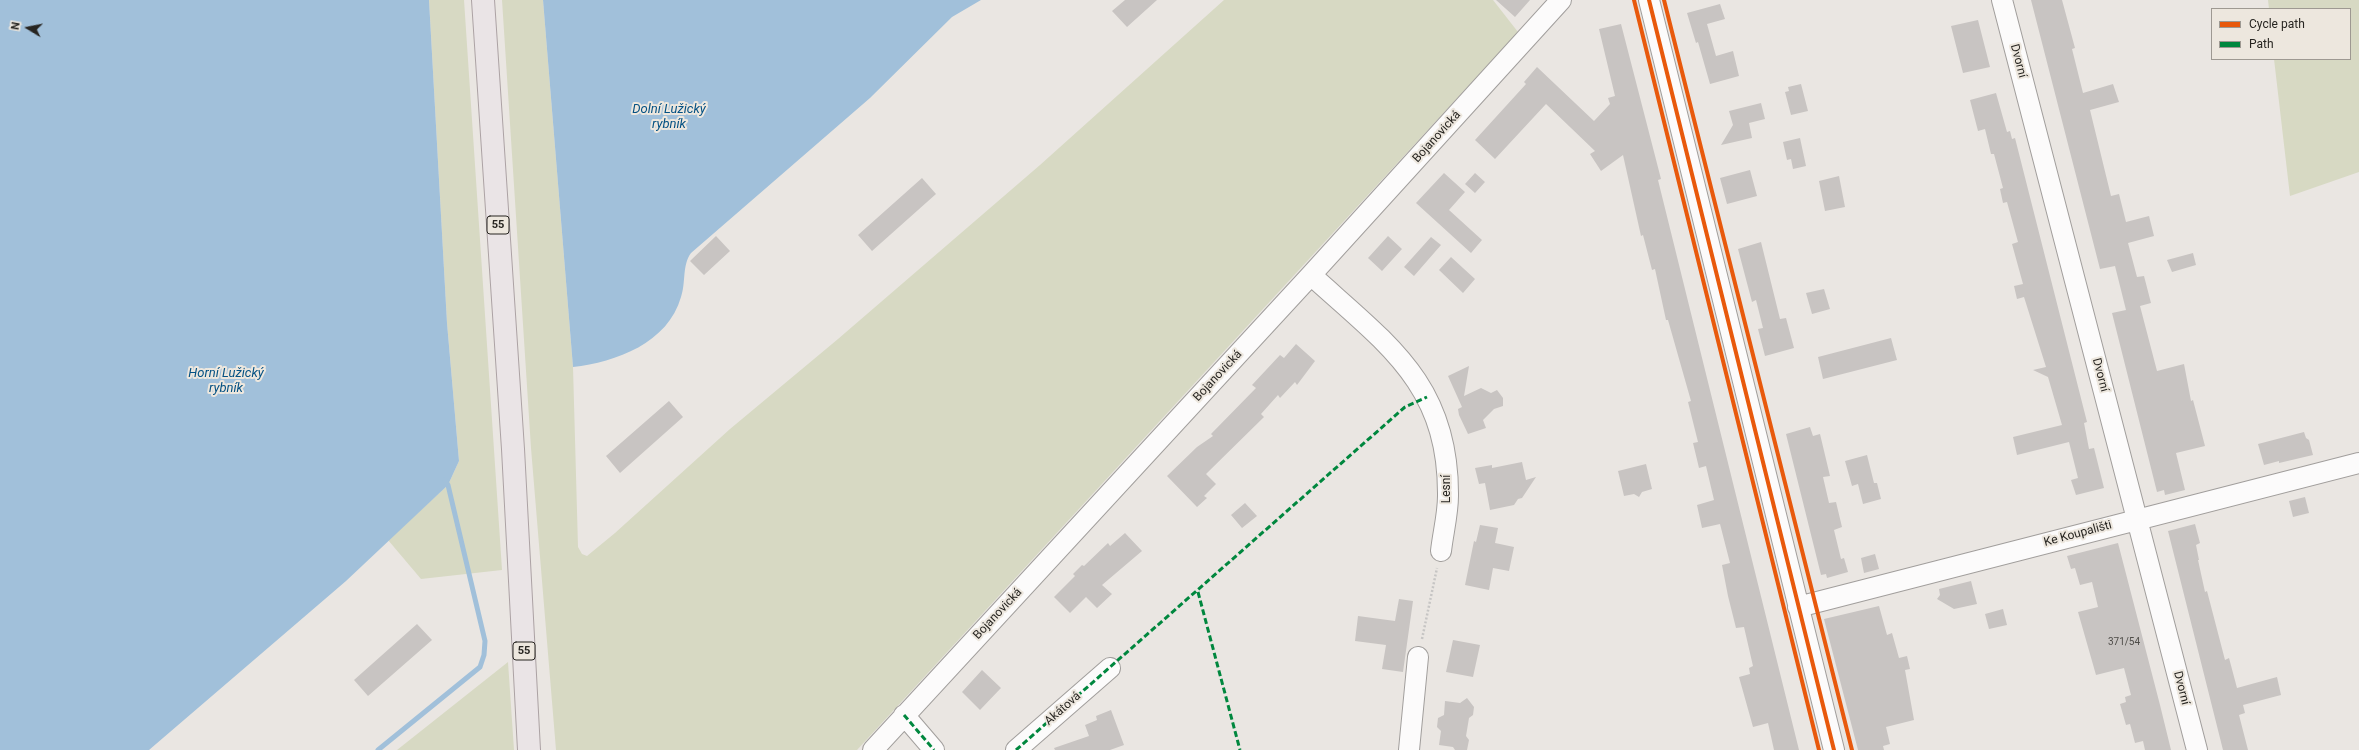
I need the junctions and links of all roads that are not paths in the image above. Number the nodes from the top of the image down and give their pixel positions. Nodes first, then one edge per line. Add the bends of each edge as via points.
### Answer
1 (483, 0) edge
2 (1561, 0) edge
3 (1649, 0) edge
4 (2002, 0) edge
5 (1311, 275) junction
6 (2359, 462) edge
7 (2138, 519) junction
8 (1441, 551) road end
9 (1798, 607) junction
10 (1418, 657) road end
11 (1110, 668) dead end
12 (904, 715) junction
13 (529, 750) edge
14 (873, 750) edge
15 (934, 750) edge
16 (1016, 750) edge
17 (1409, 750) edge
18 (1834, 750) edge
19 (2197, 750) edge

1 - 13 main road, 55
2 - 5 street, Bojanovická
3 - 9 street
4 - 7 street, Dvorní
5 - 8 street, Lesní via 1388,345 1414,375 1427,397 1437,421 1448,474 1448,498
5 - 12 street, Bojanovická
6 - 7 street, Ke Koupališti
7 - 9 street, Ke Koupališti
7 - 19 street, Dvorní
9 - 18 street
10 - 17 street
11 - 16 street, Akátová
12 - 14 street, Bojanovická
12 - 15 street

